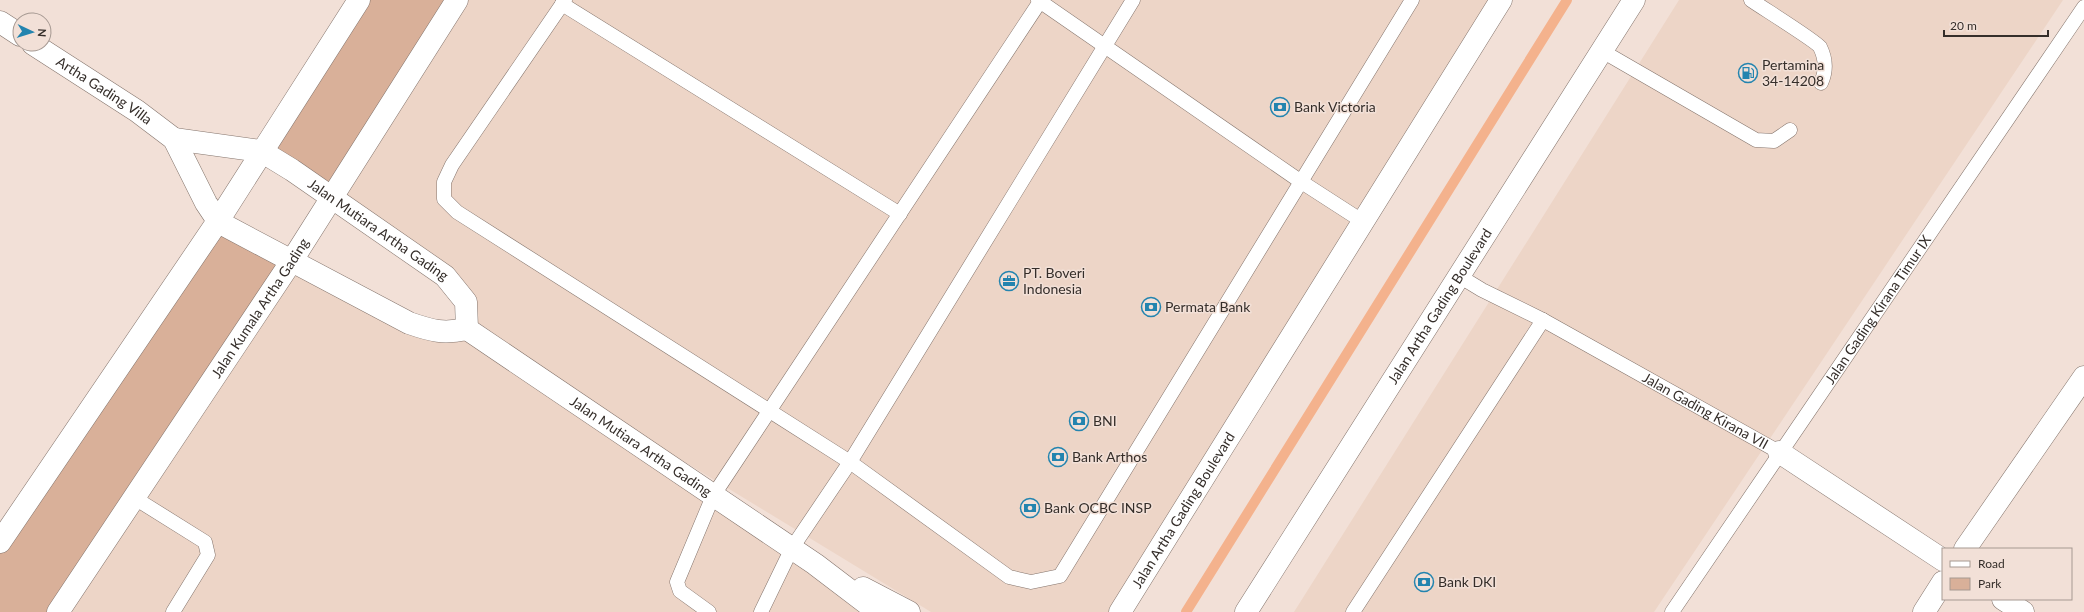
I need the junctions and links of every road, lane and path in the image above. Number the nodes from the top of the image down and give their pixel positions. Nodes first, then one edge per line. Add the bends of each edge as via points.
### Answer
1 (359, 0) edge
2 (457, 0) edge
3 (1040, 0) edge
4 (1133, 0) edge
5 (1412, 0) edge
6 (1500, 0) edge
7 (1634, 0) edge
8 (1751, 0) edge
9 (563, 2) edge
10 (2084, 7) edge
11 (0, 22) edge
12 (12, 30) edge
13 (1104, 45) junction
14 (1602, 51) junction
15 (45, 52) edge
16 (1821, 83) dead end
17 (1790, 130) dead end
18 (174, 139) junction
19 (261, 151) junction
20 (1300, 181) junction
21 (331, 197) junction
22 (900, 214) junction
23 (218, 221) junction
24 (1362, 221) junction
25 (290, 262) junction
26 (1459, 276) junction
27 (1543, 320) junction
28 (467, 329) junction
29 (2084, 377) edge
30 (770, 410) junction
31 (1780, 452) junction
32 (850, 462) junction
33 (713, 496) junction
34 (133, 497) junction
35 (0, 542) edge
36 (792, 548) junction
37 (1966, 548) edge
38 (1942, 559) edge
39 (815, 564) junction
40 (1942, 584) edge
41 (2005, 600) edge
42 (58, 612) edge
43 (173, 612) edge
44 (709, 612) edge
45 (761, 612) edge
46 (878, 612) edge
47 (909, 612) edge
48 (1120, 612) edge
49 (1246, 612) edge
50 (1353, 612) edge
51 (1672, 612) edge
52 (1924, 612) edge
53 (2023, 612) edge

1 - 19 street
2 - 21 street, Jalan Kumala Artha Gading
3 - 13 lane
3 - 22 lane
4 - 13 lane
5 - 20 lane
6 - 24 street, Jalan Artha Gading Boulevard
7 - 14 street, Jalan Artha Gading Boulevard
8 - 16 lane via 1819,46 1825,63 1825,75
9 - 22 lane
9 - 30 lane via 452,165 444,182 444,198 457,212
10 - 31 lane, Jalan Gading Kirana Timur IX
11 - 12 street
13 - 20 lane
13 - 32 lane
14 - 17 lane via 1756,140 1774,141
14 - 26 street, Jalan Artha Gading Boulevard
15 - 18 street, Artha Gading Villa via 137,111
18 - 19 street, Artha Gading Villa
18 - 23 street, Artha Gading Villa via 206,203
19 - 21 street, Jalan Mutiara Artha Gading
19 - 23 street
20 - 24 lane
20 - 32 lane via 1060,576 1031,582 1009,577
21 - 25 street, Jalan Kumala Artha Gading
21 - 28 street, Jalan Mutiara Artha Gading via 445,276 466,302
22 - 30 lane
23 - 25 street
23 - 35 street
24 - 48 street, Jalan Artha Gading Boulevard
25 - 28 street via 409,323 433,332
25 - 34 street, Jalan Kumala Artha Gading
26 - 27 lane, Jalan Gading Kirana VII
26 - 49 street, Jalan Artha Gading Boulevard
27 - 31 lane, Jalan Gading Kirana VII
27 - 50 lane
28 - 33 street, Jalan Mutiara Artha Gading
29 - 37 street
30 - 32 lane
30 - 33 lane
31 - 38 street, Jalan Gading Kirana VII
31 - 51 lane, Jalan Gading Kirana Timur IX
32 - 36 lane
33 - 36 street, Jalan Mutiara Artha Gading
33 - 44 lane via 677,582 680,591
34 - 42 street, Jalan Kumala Artha Gading
34 - 43 lane via 205,542 208,555
36 - 39 street, Jalan Mutiara Artha Gading
36 - 45 lane
39 - 46 street, Jalan Mutiara Artha Gading
39 - 47 street, Jalan Mutiara Artha Gading
40 - 52 street
41 - 53 street

